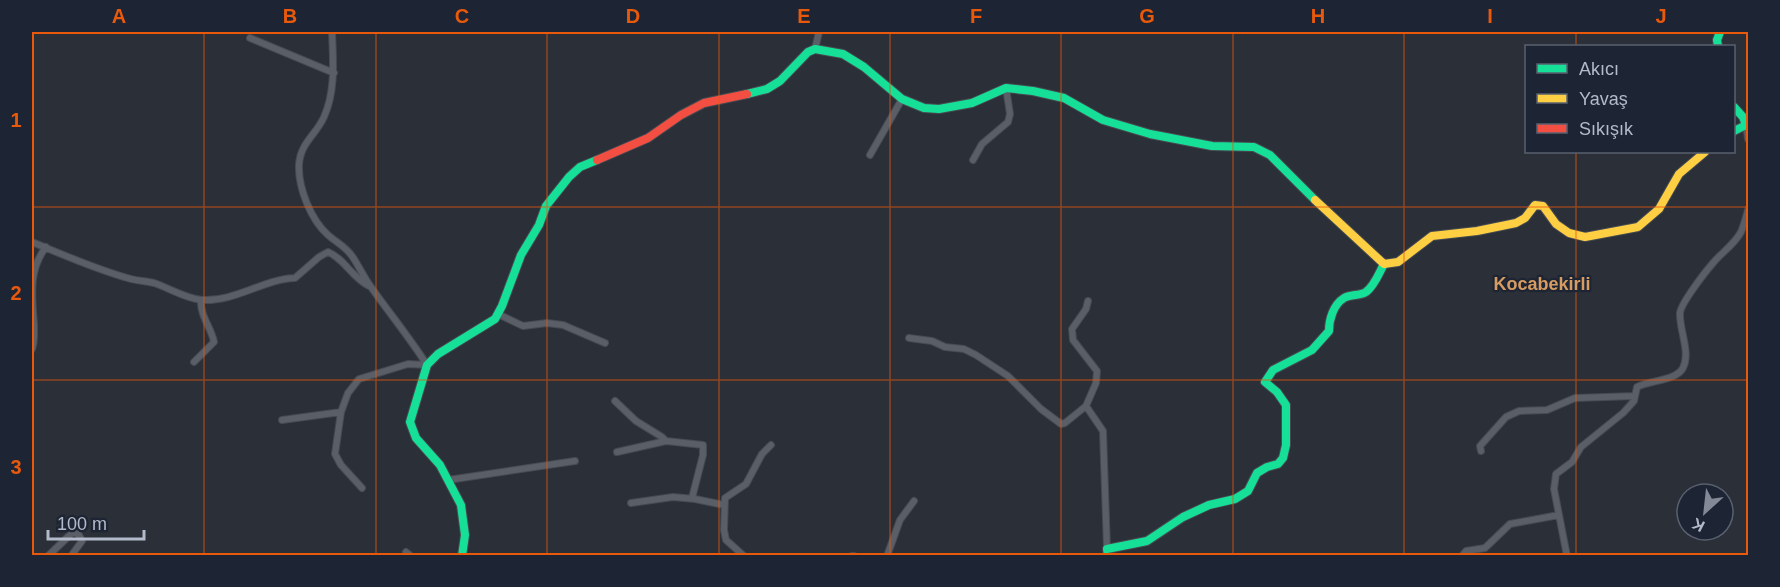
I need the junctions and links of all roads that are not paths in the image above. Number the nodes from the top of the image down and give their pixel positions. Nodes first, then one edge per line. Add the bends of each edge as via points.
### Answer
1 (332, 32) edge
2 (819, 32) edge
3 (250, 38) dead end
4 (815, 49) junction
5 (333, 74) junction
6 (1006, 88) junction
7 (902, 99) junction
8 (1735, 108) edge
9 (1746, 125) junction
10 (1735, 130) edge
11 (1749, 139) edge
12 (1704, 153) edge
13 (870, 155) dead end
14 (974, 160) dead end
15 (1749, 210) edge
16 (32, 242) edge
17 (46, 247) junction
18 (1384, 264) junction
19 (370, 286) junction
20 (201, 300) junction
21 (1088, 301) dead end
22 (498, 314) junction
23 (909, 338) dead end
24 (605, 343) dead end
25 (32, 349) edge
26 (194, 362) dead end
27 (428, 365) junction
28 (1635, 396) junction
29 (615, 401) dead end
30 (1086, 406) junction
31 (341, 411) junction
32 (282, 420) dead end
33 (666, 441) junction
34 (771, 445) dead end
35 (1481, 451) dead end
36 (617, 452) dead end
37 (575, 461) dead end
38 (448, 480) junction
39 (362, 488) dead end
40 (692, 498) junction
41 (914, 501) dead end
42 (631, 503) dead end
43 (724, 505) junction
44 (1559, 514) junction
45 (1108, 552) edge
46 (48, 555) edge
47 (71, 555) edge
48 (462, 555) edge
49 (744, 555) edge
50 (887, 555) edge
51 (1462, 555) edge
52 (1567, 555) edge

1 - 5 street
2 - 4 street
3 - 5 street
4 - 7 street via 843,54
4 - 22 street via 767,89 704,104 648,138 580,167 546,206
5 - 19 street via 323,119 302,152 302,190 318,225 351,254
6 - 7 street via 972,103 939,109
6 - 14 street via 1011,114 1008,123 982,144
6 - 18 street via 1064,98 1103,120 1150,134 1212,146 1254,147 1270,154
7 - 13 street
8 - 9 street
9 - 10 street
9 - 11 street
12 - 18 street via 1679,174 1659,209 1638,227 1585,237 1569,233 1556,224 1543,206 1535,205 1516,223 1432,236 1398,262
15 - 28 street via 1740,232 1712,263 1680,313 1683,369 1674,376 1637,387
16 - 17 street
17 - 20 street via 133,280 151,282
17 - 25 street via 33,272
18 - 45 street via 1365,293 1344,298 1337,305 1329,319 1329,331 1312,350 1273,370 1265,382 1286,405 1286,445 1278,464 1257,473 1248,491 1235,499 1182,517 1147,541
19 - 20 street via 358,279 338,256 328,252 295,278 281,278 246,292
19 - 27 street
20 - 26 street via 200,310 214,342
21 - 30 street via 1072,329 1073,340 1097,371
22 - 24 street via 523,326 563,326
22 - 27 street via 438,354
23 - 30 street via 976,355 1008,376 1061,424
27 - 31 street via 408,364 358,379
27 - 38 street via 410,422 416,438
28 - 35 street via 1575,398 1547,410 1519,411 1506,417 1484,439
28 - 44 street via 1556,474 1554,489
29 - 33 street
30 - 45 street via 1103,430
31 - 32 street
31 - 39 street via 335,454
33 - 36 street
33 - 40 street via 704,447
34 - 43 street via 746,484 725,498
37 - 38 street
38 - 48 street via 461,505 465,536
40 - 42 street
40 - 43 street
41 - 50 street via 900,520
43 - 49 street via 726,540
44 - 51 street via 1510,524 1485,548
44 - 52 street
46 - 47 street via 73,532 82,542

